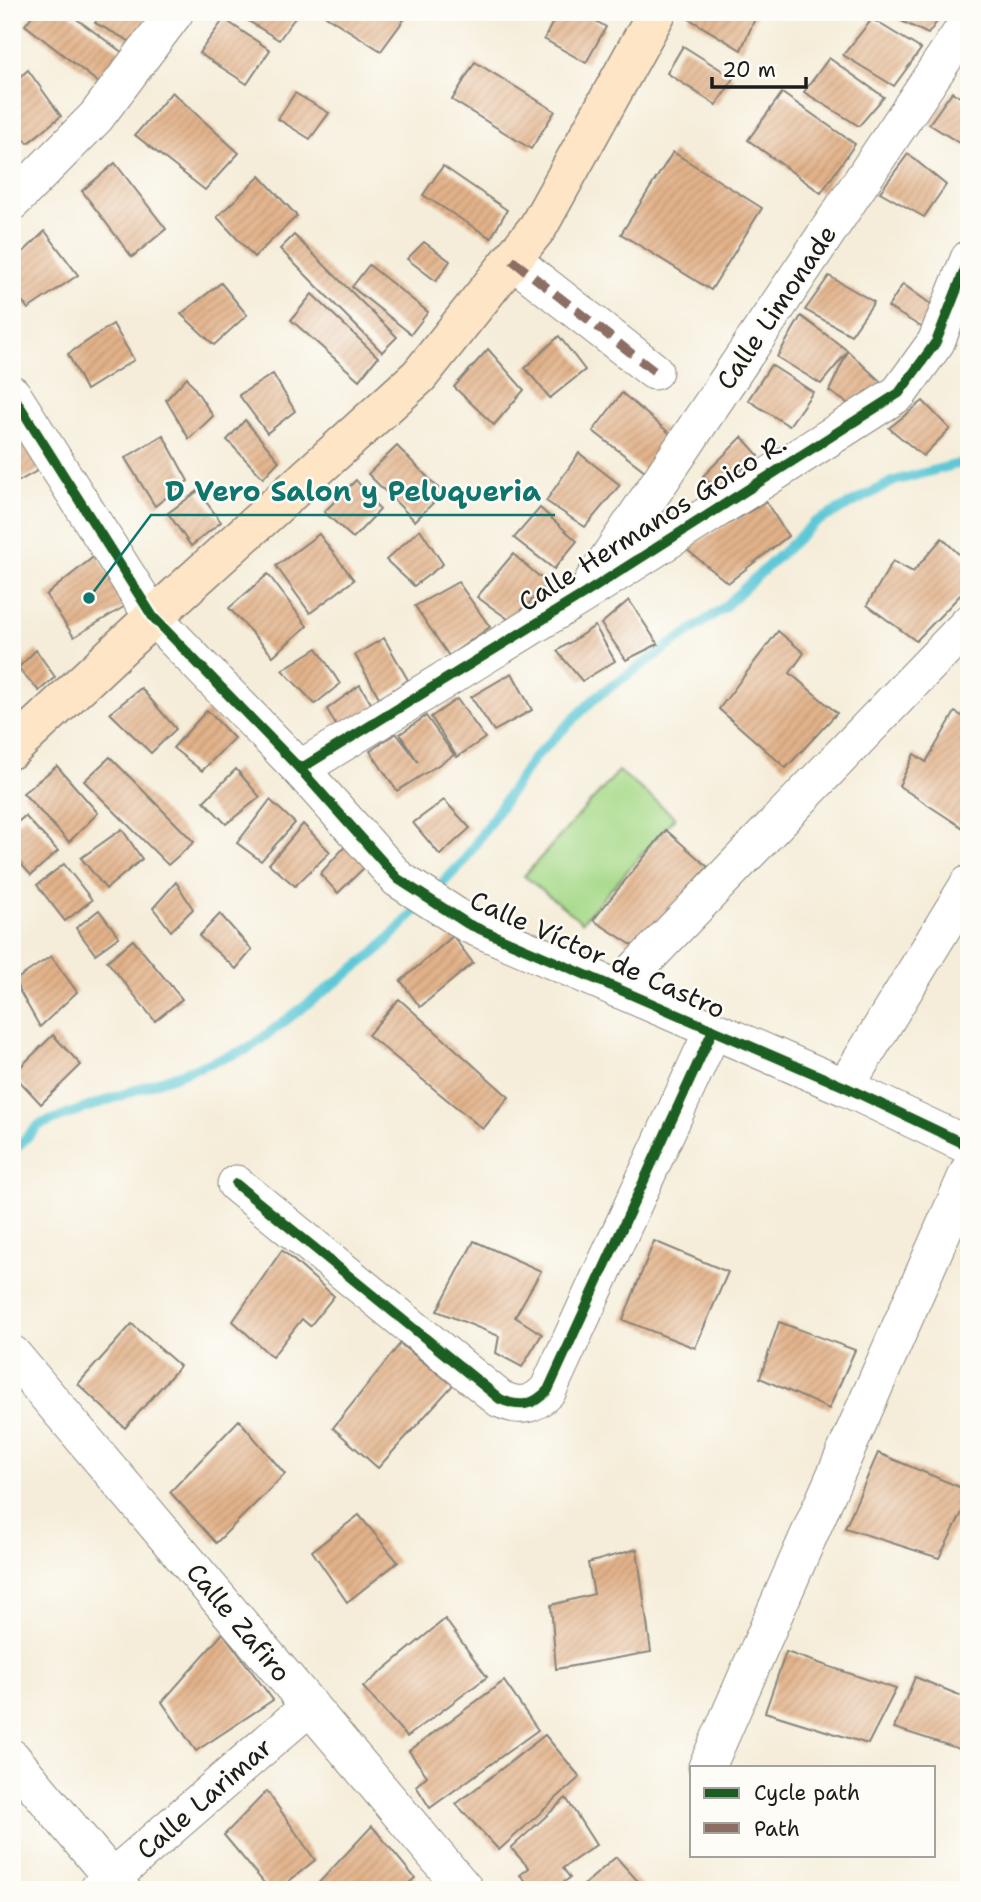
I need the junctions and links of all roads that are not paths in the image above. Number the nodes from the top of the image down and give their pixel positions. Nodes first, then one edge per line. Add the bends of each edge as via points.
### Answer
1 (175, 12) edge
2 (657, 12) edge
3 (969, 21) edge
4 (12, 202) edge
5 (969, 259) edge
6 (512, 260) junction
7 (654, 371) dead end
8 (12, 394) edge
9 (584, 594) junction
10 (153, 617) junction
11 (969, 623) edge
12 (12, 749) edge
13 (300, 769) junction
14 (969, 884) edge
15 (617, 989) junction
16 (713, 1030) junction
17 (845, 1087) junction
18 (969, 1146) edge
19 (969, 1171) edge
20 (236, 1184) dead end
21 (12, 1354) edge
22 (310, 1706) junction
23 (12, 1758) edge
24 (707, 1766) edge
25 (111, 1886) edge
26 (465, 1890) edge

1 - 4 street via 96,117
2 - 6 main road via 538,227
3 - 9 street, Calle Limonade
5 - 9 street, Calle Hermanos Goico R. via 936,342 899,393
6 - 7 street
6 - 10 main road via 419,376
8 - 10 street, Calle Víctor de Castro
9 - 13 street, Calle Hermanos Goico R.
10 - 12 main road
10 - 13 street, Calle Víctor de Castro
11 - 15 street
13 - 15 street, Calle Víctor de Castro via 398,879 468,924
14 - 17 street
15 - 16 street, Calle Víctor de Castro
16 - 17 street, Calle Víctor de Castro
16 - 20 street via 548,1390 528,1404 500,1399
17 - 18 street, Calle Víctor de Castro
19 - 24 street
21 - 22 street, Calle Zafiro
22 - 25 street, Calle Larimar
22 - 26 street, Calle Zafiro
23 - 25 street

